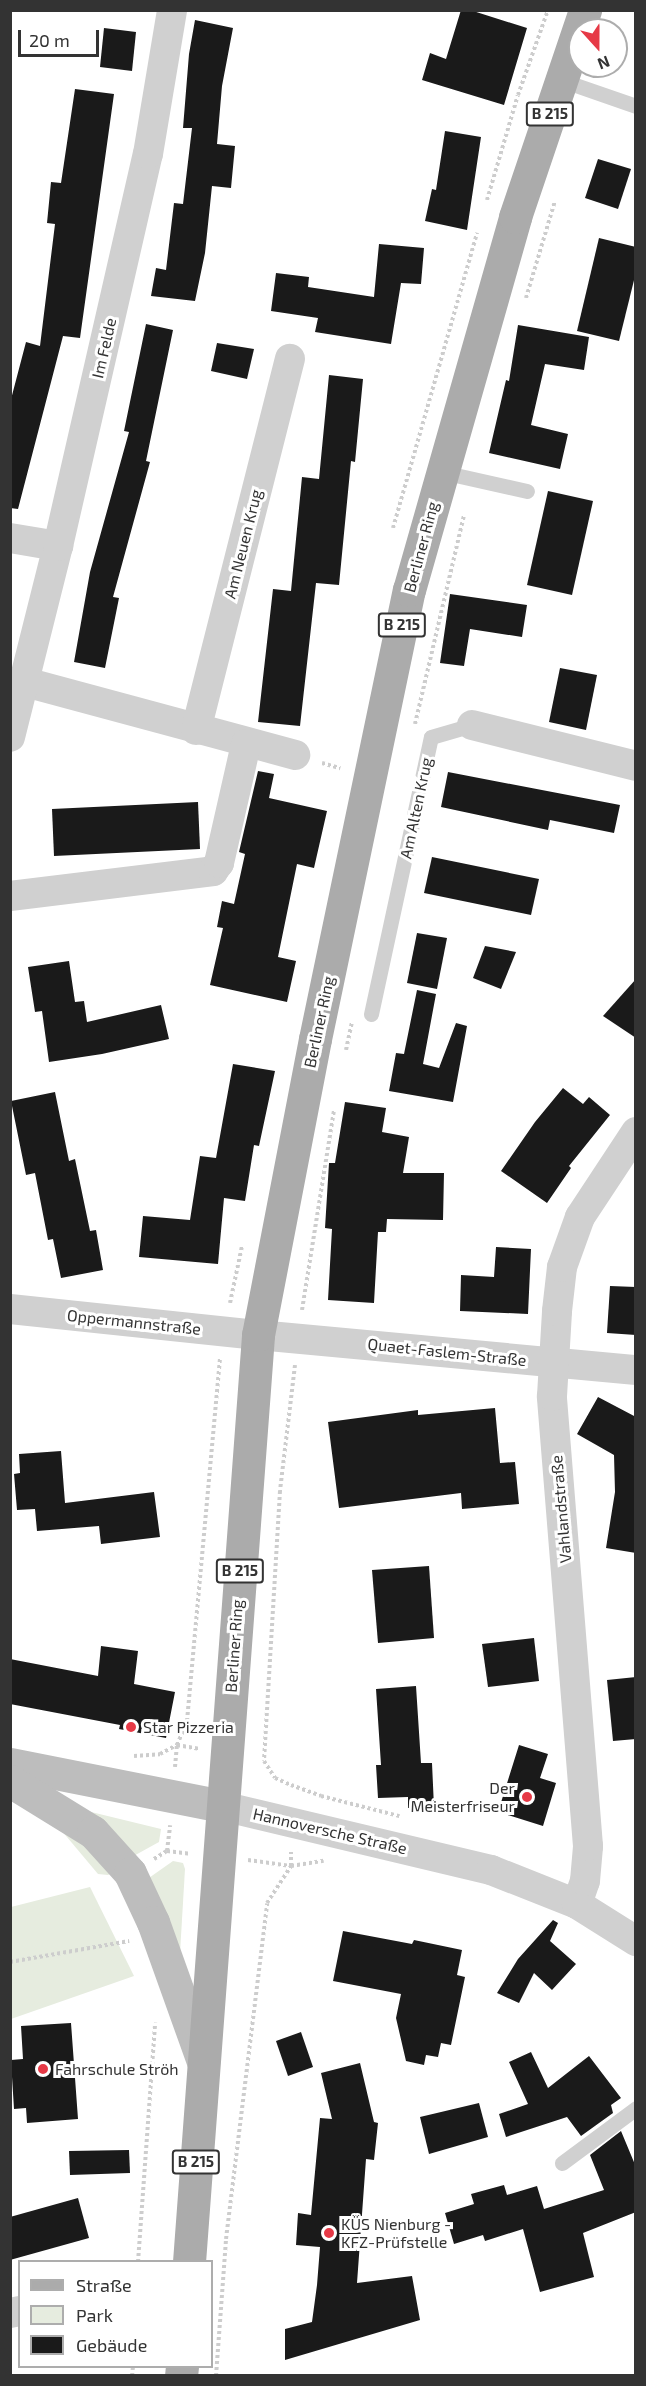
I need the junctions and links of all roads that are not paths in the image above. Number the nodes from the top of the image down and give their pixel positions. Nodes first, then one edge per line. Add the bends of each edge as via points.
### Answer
1 (172, 10) edge
2 (585, 10) edge
3 (561, 80) junction
4 (636, 106) edge
5 (290, 358) dead end
6 (458, 475) junction
7 (527, 491) dead end
8 (10, 538) edge
9 (58, 546) junction
10 (25, 682) junction
11 (472, 725) joint
12 (196, 730) junction
13 (10, 737) edge
14 (246, 744) junction
15 (295, 755) dead end
16 (636, 766) edge
17 (10, 896) edge
18 (371, 1014) dead end
19 (636, 1132) edge
20 (10, 1309) edge
21 (258, 1335) junction
22 (553, 1363) junction
23 (636, 1370) edge
24 (10, 1764) edge
25 (10, 1781) edge
26 (222, 1806) junction
27 (577, 1904) junction
28 (636, 1941) edge
29 (203, 2062) junction
30 (636, 2108) edge
31 (562, 2163) dead end
32 (189, 2260) edge

1 - 9 street, Im Felde via 148,154
2 - 3 main road, Berliner Ring / B 215
3 - 4 lane
3 - 6 main road, Berliner Ring / B 215 via 514,217
5 - 12 street, Am Neuen Krug
6 - 7 lane
6 - 21 main road, Berliner Ring / B 215 via 409,590
8 - 9 street
9 - 10 street, Im Felde
10 - 12 street
10 - 13 street
11 - 16 street, Am Alten Krug
11 - 18 lane, Am Alten Krug via 431,737
12 - 14 street
14 - 15 street
14 - 17 street via 219,863 213,871
19 - 22 street, Vahlandstraße via 598,1186 569,1242 562,1267
20 - 21 street, Oppermannstraße
21 - 22 street, Quaet-Faslem-Straße
21 - 26 main road, Berliner Ring / B 215
22 - 23 street, Quaet-Faslem-Straße
22 - 27 street, Vahlandstraße via 552,1396 588,1846 585,1881
24 - 26 street, Hannoversche Straße
25 - 29 street, Berliner Ring via 93,1832 130,1873 153,1922
26 - 27 street, Hannoversche Straße via 491,1870
26 - 29 main road, Berliner Ring / B 215
27 - 28 street, Hannoversche Straße
29 - 32 main road, Berliner Ring / B 215
30 - 31 lane

